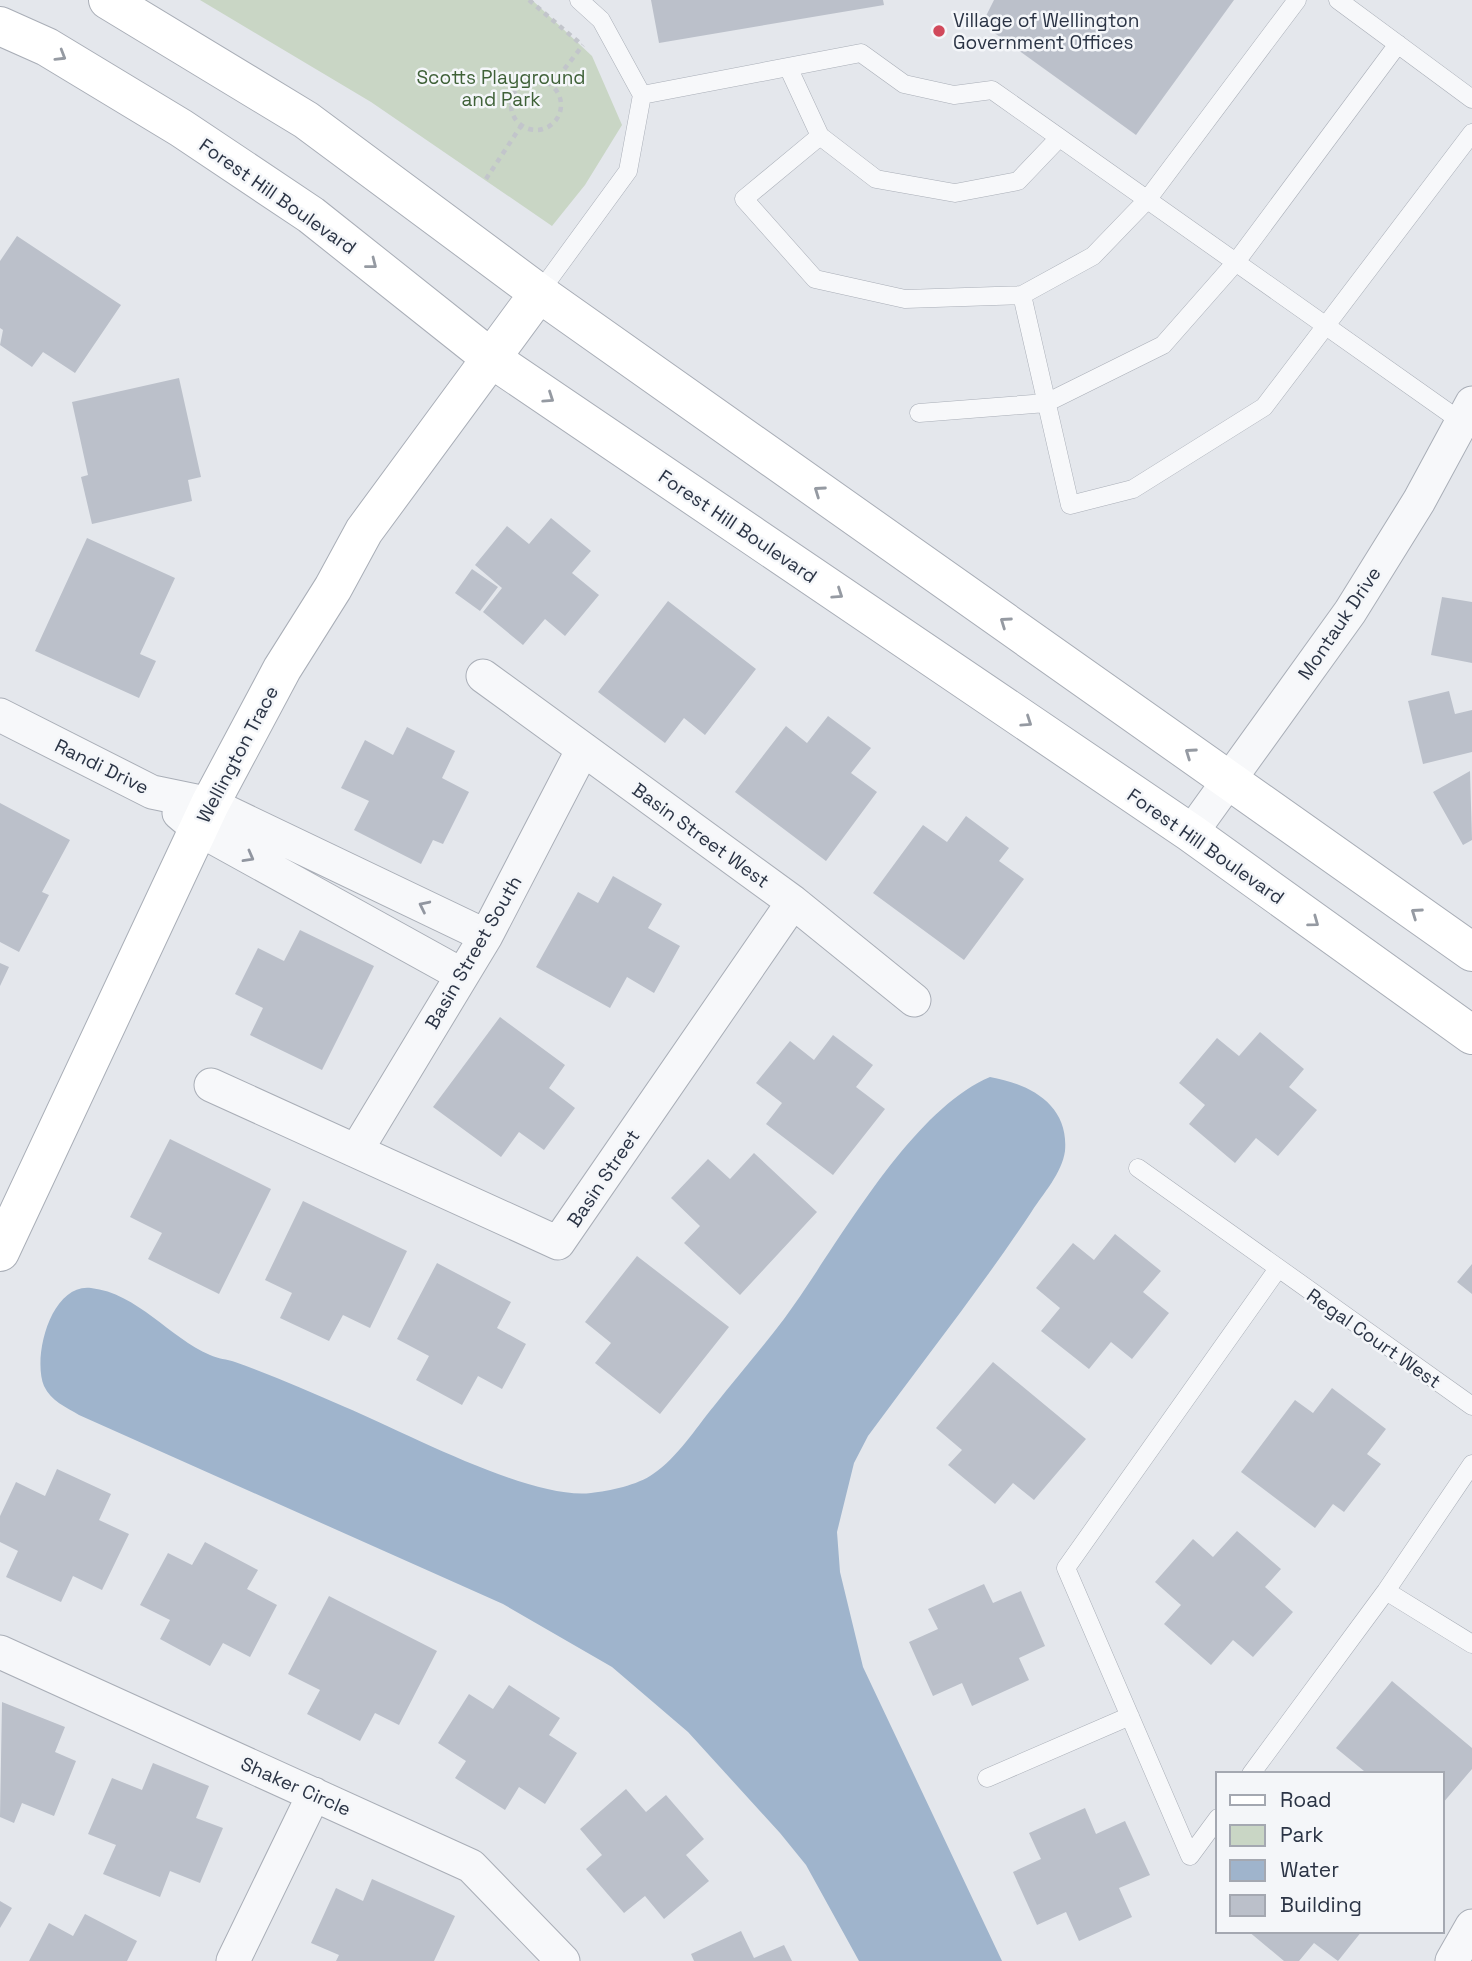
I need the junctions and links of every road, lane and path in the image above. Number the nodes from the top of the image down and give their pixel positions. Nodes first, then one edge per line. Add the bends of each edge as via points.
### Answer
1 (108, 0) edge
2 (529, 0) edge
3 (579, 0) edge
4 (1297, 0) edge
5 (1338, 0) edge
6 (0, 26) edge
7 (588, 39) dead end
8 (1398, 44) junction
9 (583, 45) junction
10 (788, 66) junction
11 (552, 85) junction
12 (642, 95) junction
13 (1472, 99) edge
14 (521, 126) junction
15 (1472, 133) edge
16 (820, 135) junction
17 (1059, 138) junction
18 (486, 179) dead end
19 (1147, 200) junction
20 (1236, 262) junction
21 (539, 293) junction
22 (1022, 295) junction
23 (1328, 327) junction
24 (492, 359) junction
25 (1046, 403) junction
26 (1467, 412) edge
27 (919, 413) dead end
28 (483, 676) dead end
29 (0, 715) edge
30 (583, 749) junction
31 (1229, 781) junction
32 (204, 816) junction
33 (1191, 833) junction
34 (793, 902) junction
35 (486, 936) junction
36 (1472, 952) edge
37 (462, 975) junction
38 (914, 1000) dead end
39 (1472, 1035) edge
40 (211, 1085) dead end
41 (356, 1152) junction
42 (1138, 1168) dead end
43 (0, 1252) edge
44 (1277, 1270) junction
45 (1472, 1406) edge
46 (1472, 1464) edge
47 (1386, 1591) junction
48 (1472, 1644) edge
49 (0, 1652) edge
50 (1130, 1716) junction
51 (1252, 1772) edge
52 (987, 1778) dead end
53 (314, 1794) junction
54 (1216, 1821) edge
55 (1472, 1926) edge
56 (233, 1961) edge
57 (563, 1961) edge
58 (1452, 1961) edge

1 - 21 main road via 306,120
2 - 9 path
3 - 12 lane via 601,20
4 - 19 lane
5 - 8 lane
6 -> 24 main road, Forest Hill Boulevard via 47,47 170,121 290,201
7 - 9 path
8 - 13 lane
8 - 20 lane
9 - 11 path
10 - 12 lane
10 - 16 lane
10 - 17 lane via 861,52 904,84 954,95 992,90
11 - 14 path via 561,100 559,117 538,131
11 - 14 path via 537,80 516,90 511,105
12 - 21 lane via 628,171
14 - 18 path
15 - 23 lane
16 - 17 lane via 876,179 955,193 1018,181
16 - 22 lane via 744,199 815,279 905,299
17 - 19 lane
19 - 20 lane
19 - 22 lane via 1093,256
20 - 23 lane
20 - 25 lane via 1163,345
21 - 24 main road, Wellington Trace
31 -> 21 main road
22 - 25 lane
23 - 25 lane via 1264,407 1133,489 1070,505
23 - 26 lane
24 - 32 main road, Wellington Trace via 364,531 282,669
24 -> 33 main road, Forest Hill Boulevard
25 - 27 lane
26 - 31 street, Montauk Drive via 1419,501 1350,612
28 - 30 street, Basin Street West
29 - 32 street, Randi Drive
30 - 34 street, Basin Street West
30 - 35 street, Basin Street South
31 - 33 street, Montauk Drive
36 -> 31 main road
35 -> 32 street
32 -> 37 street
32 - 43 main road, Wellington Trace
33 -> 39 main road, Forest Hill Boulevard
34 - 38 street, Basin Street West
34 - 41 street, Basin Street via 558,1243
35 - 37 street, Basin Street South
37 - 41 street, Basin Street South
40 - 41 street, Basin Street
42 - 44 lane, Regal Court West
44 - 45 lane, Regal Court West
44 - 50 lane via 1066,1568
46 - 47 lane
47 - 48 lane
47 - 51 lane
49 - 53 street, Shaker Circle
50 - 52 lane
50 - 54 lane via 1190,1856
53 - 56 street
53 - 57 street, Shaker Circle via 471,1866
55 - 58 street

